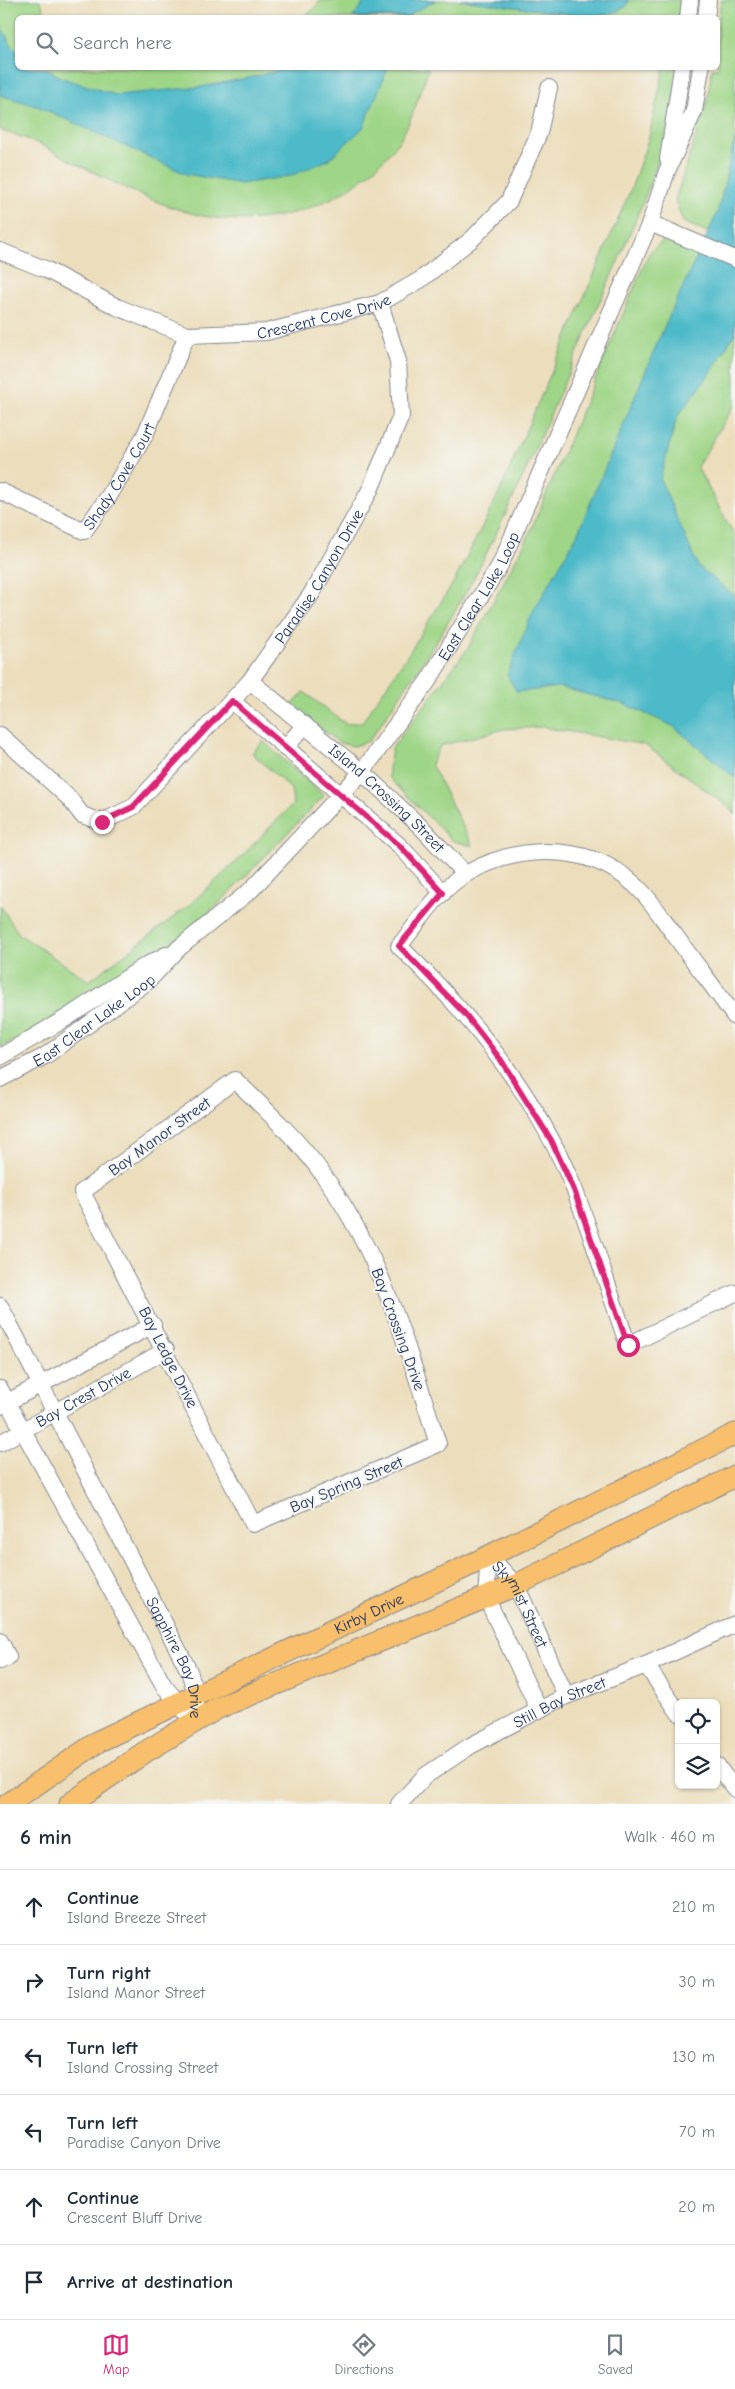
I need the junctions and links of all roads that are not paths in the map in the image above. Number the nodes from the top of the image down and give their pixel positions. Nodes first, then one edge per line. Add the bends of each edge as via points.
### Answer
1 (690, 0) edge
2 (708, 0) edge
3 (688, 15) edge
4 (706, 15) edge
5 (682, 70) edge
6 (701, 70) edge
7 (549, 88) dead end
8 (667, 171) junction
9 (650, 223) junction
10 (0, 251) edge
11 (735, 259) edge
12 (380, 303) junction
13 (187, 335) junction
14 (0, 491) edge
15 (250, 681) junction
16 (232, 701) junction
17 (305, 725) junction
18 (0, 734) edge
19 (286, 748) junction
20 (362, 772) junction
21 (341, 795) junction
22 (465, 874) junction
23 (443, 893) junction
24 (180, 948) junction
25 (735, 1017) edge
26 (0, 1057) edge
27 (0, 1079) edge
28 (235, 1080) joint
29 (82, 1192) joint
30 (735, 1292) edge
31 (0, 1306) edge
32 (153, 1324) junction
33 (166, 1350) junction
34 (39, 1385) junction
35 (2, 1400) edge
36 (54, 1413) junction
37 (22, 1431) junction
38 (735, 1434) edge
39 (0, 1443) edge
40 (438, 1444) joint
41 (735, 1476) edge
42 (253, 1524) joint
43 (489, 1556) junction
44 (516, 1585) junction
45 (486, 1597) junction
46 (735, 1624) edge
47 (0, 1640) edge
48 (4, 1659) edge
49 (646, 1665) junction
50 (196, 1694) junction
51 (566, 1696) junction
52 (177, 1704) junction
53 (675, 1707) edge
54 (539, 1710) junction
55 (196, 1721) junction
56 (720, 1770) edge
57 (735, 1789) edge
58 (8, 1804) edge
59 (70, 1804) edge
60 (399, 1804) edge

1 - 3 street
2 - 4 street
5 - 8 street, East Clear Lake Loop
6 - 8 street, East Clear Lake Loop via 694,111
7 - 12 street, Crescent Cove Drive via 539,133 509,200 472,239 420,280
8 - 9 street, East Clear Lake Loop
9 - 11 street
9 - 20 street, East Clear Lake Loop via 500,564 428,681
10 - 13 street, Crescent Cove Drive via 47,270 117,307
12 - 13 street, Crescent Cove Drive via 266,332
12 - 15 street, Paradise Canyon Drive via 398,361 401,416 370,490 312,593
13 - 14 street, Shady Cove Court via 145,435 84,531
15 - 16 street, Paradise Canyon Drive
15 - 17 street, Island Crossing Street
16 - 18 street, Paradise Canyon Drive via 133,807 102,822 82,815 69,798
16 - 19 street, Island Crossing Street
17 - 19 street
17 - 20 street, Island Crossing Street
19 - 21 street, Island Crossing Street
20 - 21 street, East Clear Lake Loop
20 - 22 street, Island Crossing Street
21 - 23 street, Island Crossing Street via 400,846
21 - 24 street, East Clear Lake Loop via 252,890
22 - 23 street
22 - 25 street via 508,856 550,851 592,859 613,869 644,895
23 - 30 street via 399,946 465,1014 501,1060 542,1124 574,1190 628,1345
24 - 26 street, East Clear Lake Loop via 145,966
24 - 27 street, East Clear Lake Loop via 148,981 92,1022 44,1056
28 - 29 street, Bay Manor Street
28 - 40 street, Bay Crossing Drive via 316,1165 367,1246 395,1309
29 - 32 street, Bay Ledge Drive
31 - 34 street, Sapphire Bay Drive
32 - 33 street, Bay Ledge Drive
32 - 34 street, Bay Crest Drive
33 - 36 street, Bay Crest Drive
33 - 42 street, Bay Ledge Drive
34 - 35 street, Bay Crest Drive
34 - 36 street, Sapphire Bay Drive
35 - 37 street, Sapphire Bay Drive
36 - 37 street, Bay Crest Drive
36 - 50 street, Sapphire Bay Drive via 190,1671
37 - 39 street, Bay Crest Drive
37 - 52 street, Sapphire Bay Drive
38 - 43 main road, Kirby Drive
40 - 42 street, Bay Spring Street
41 - 44 main road, Kirby Drive
43 - 44 street, Skymist Street
43 - 45 street, Skymist Street
43 - 50 main road, Kirby Drive
44 - 45 main road, Kirby Drive
44 - 51 street, Skymist Street
45 - 54 street, Skymist Street
45 - 55 main road, Kirby Drive via 218,1708
46 - 49 street, Still Bay Street
47 - 48 street
49 - 51 street, Still Bay Street
49 - 53 street
50 - 52 main road, Kirby Drive
50 - 55 street, Sapphire Bay Drive
51 - 54 street, Still Bay Street
52 - 55 street, Sapphire Bay Drive
52 - 58 main road, Kirby Drive via 99,1741
54 - 60 street, Still Bay Street via 470,1746 425,1776
55 - 59 main road, Kirby Drive
56 - 57 street

